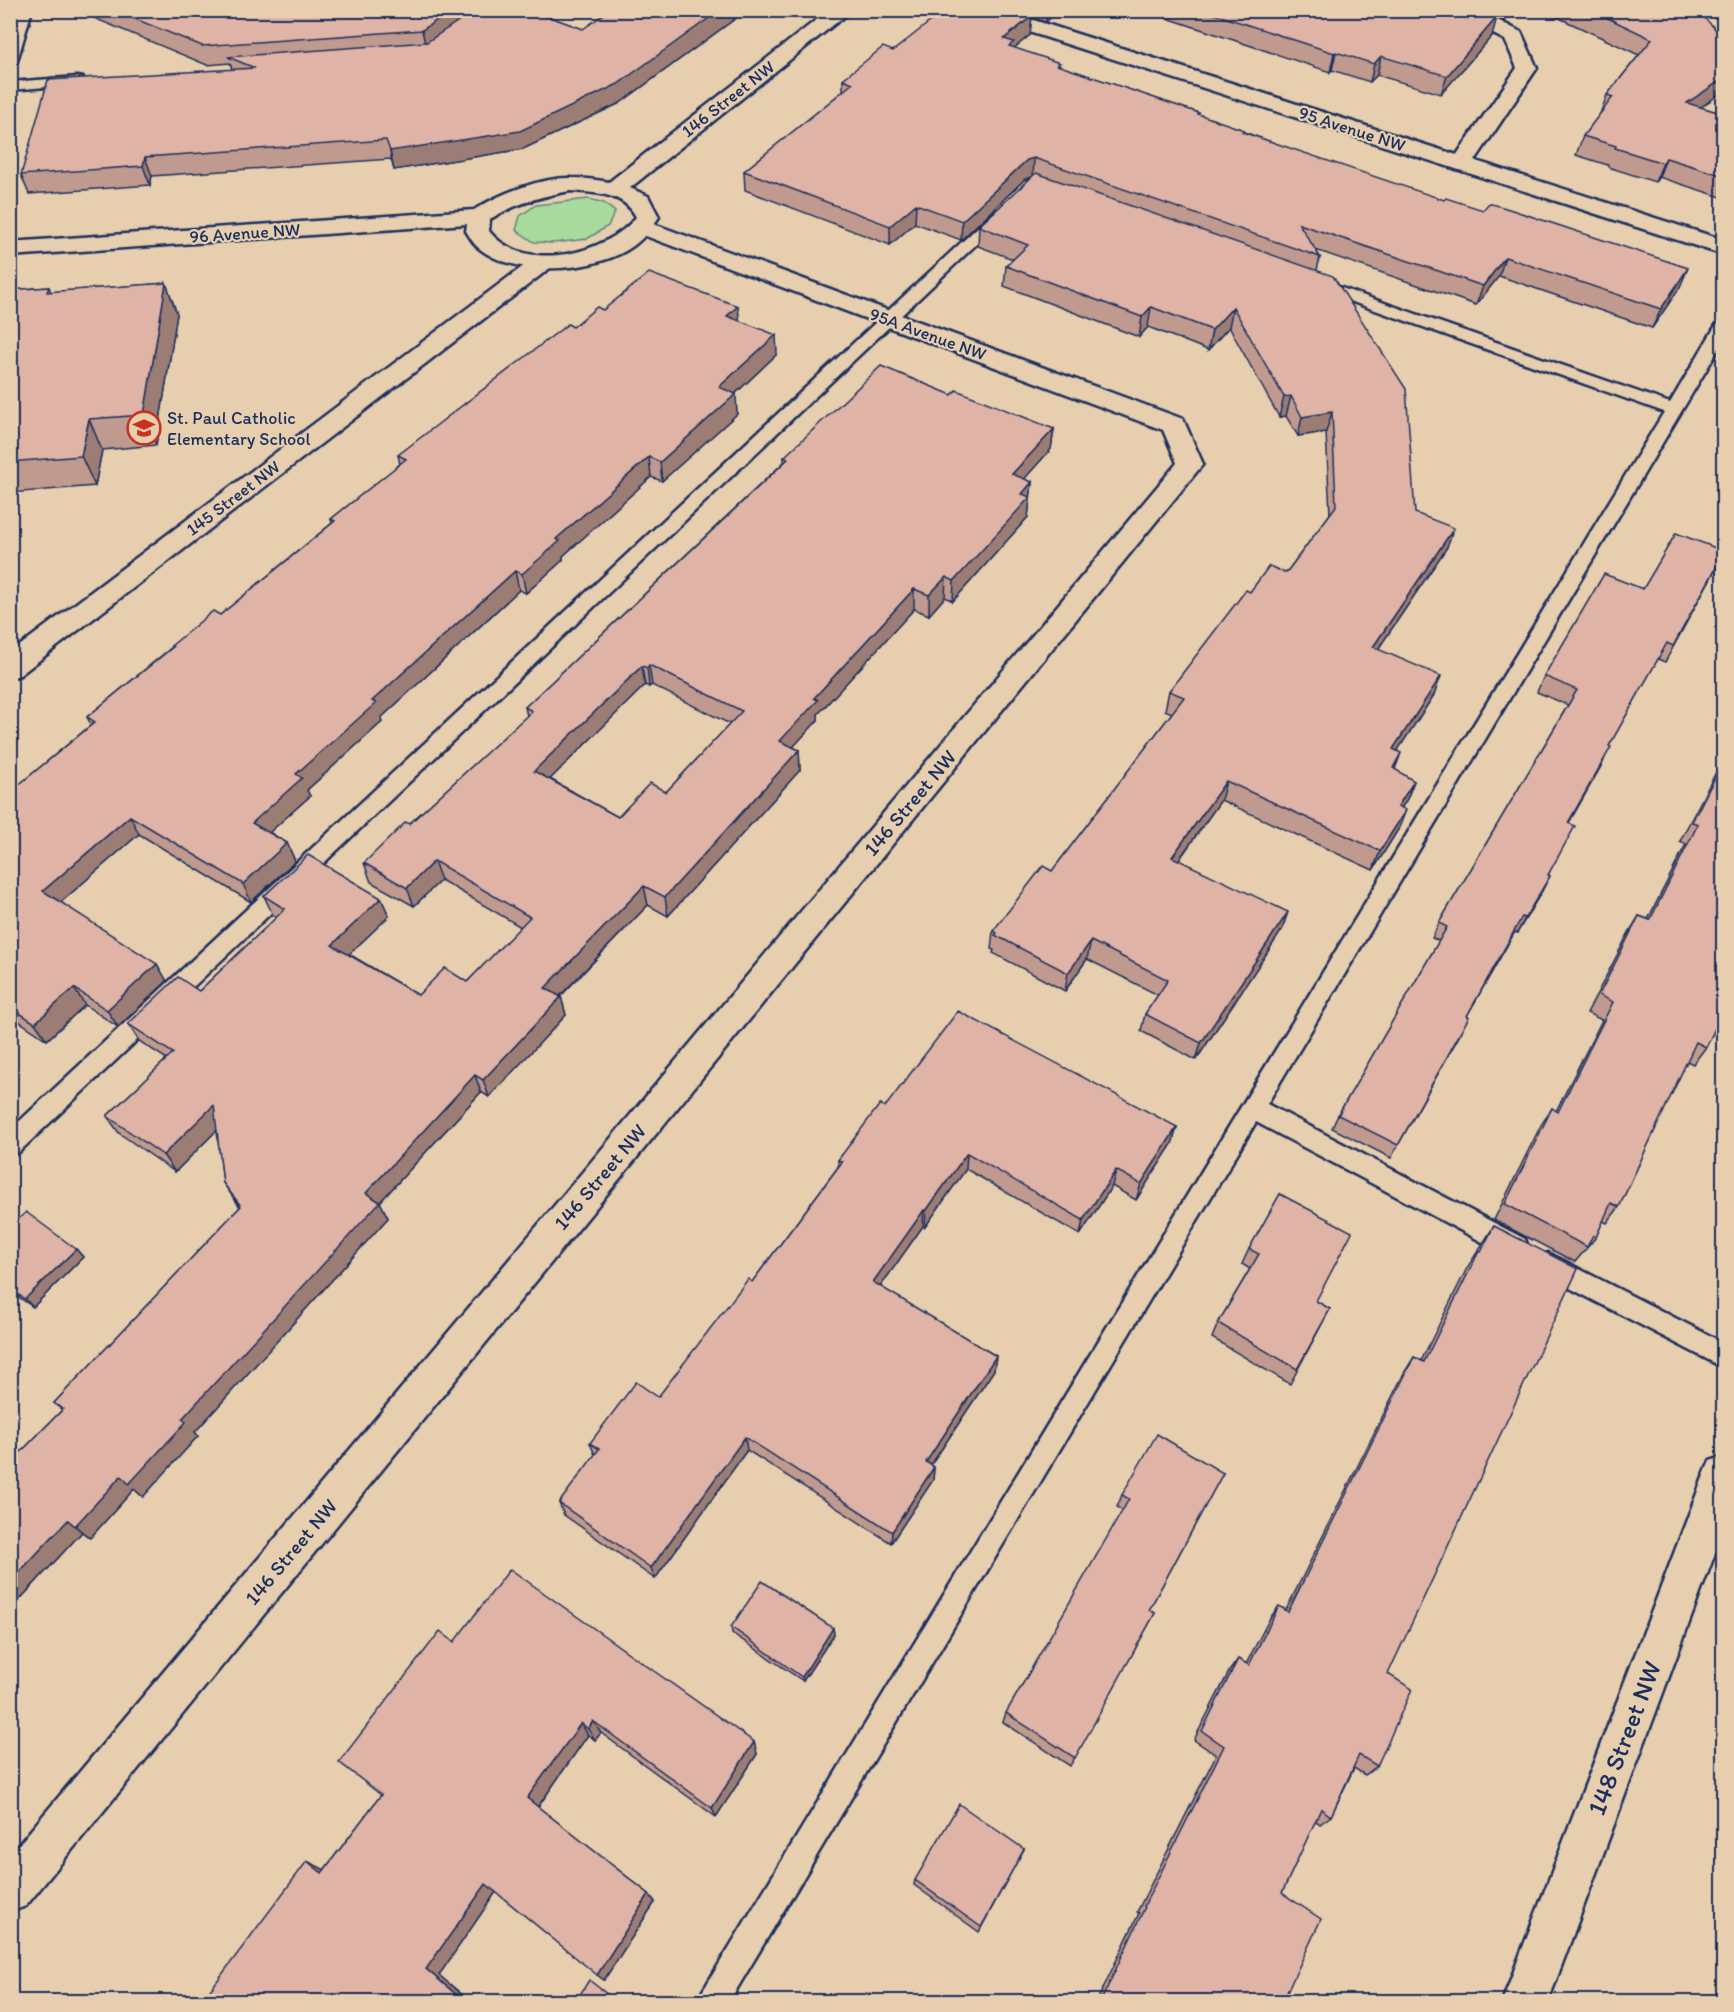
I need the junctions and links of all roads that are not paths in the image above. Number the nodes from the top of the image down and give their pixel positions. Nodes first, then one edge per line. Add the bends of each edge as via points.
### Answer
1 (25, 10) edge
2 (842, 10) edge
3 (980, 10) edge
4 (1461, 10) edge
5 (10, 61) edge
6 (92, 80) edge
7 (10, 86) edge
8 (1462, 164) junction
9 (614, 189) junction
10 (1015, 200) edge
11 (479, 216) junction
12 (643, 226) junction
13 (1724, 248) edge
14 (10, 249) edge
15 (542, 263) junction
16 (1302, 279) edge
17 (889, 320) junction
18 (1724, 325) edge
19 (1674, 410) junction
20 (1190, 464) joint
21 (10, 668) edge
22 (1252, 1108) junction
23 (10, 1146) edge
24 (1724, 1356) edge
25 (1724, 1475) edge
26 (10, 1890) edge
27 (711, 2001) edge
28 (1525, 2001) edge

1 - 5 lane
2 - 9 street, 146 Street NW
3 - 8 street, 95 Avenue NW
4 - 8 street via 1514,36 1527,68
6 - 7 lane
8 - 13 street, 95 Avenue NW
9 - 11 street via 570,184 529,191
9 - 12 street via 640,201 648,217
10 - 17 lane
11 - 14 street, 96 Avenue NW
11 - 15 street via 477,231 488,245 513,257
12 - 15 street via 622,243 596,254
12 - 17 street, 95A Avenue NW
15 - 21 street, 145 Street NW
16 - 19 lane
17 - 20 street, 95A Avenue NW via 1174,425
17 - 23 lane
18 - 19 lane
19 - 22 lane
20 - 26 street, 146 Street NW
22 - 24 lane
22 - 27 lane
25 - 28 street, 148 Street NW

